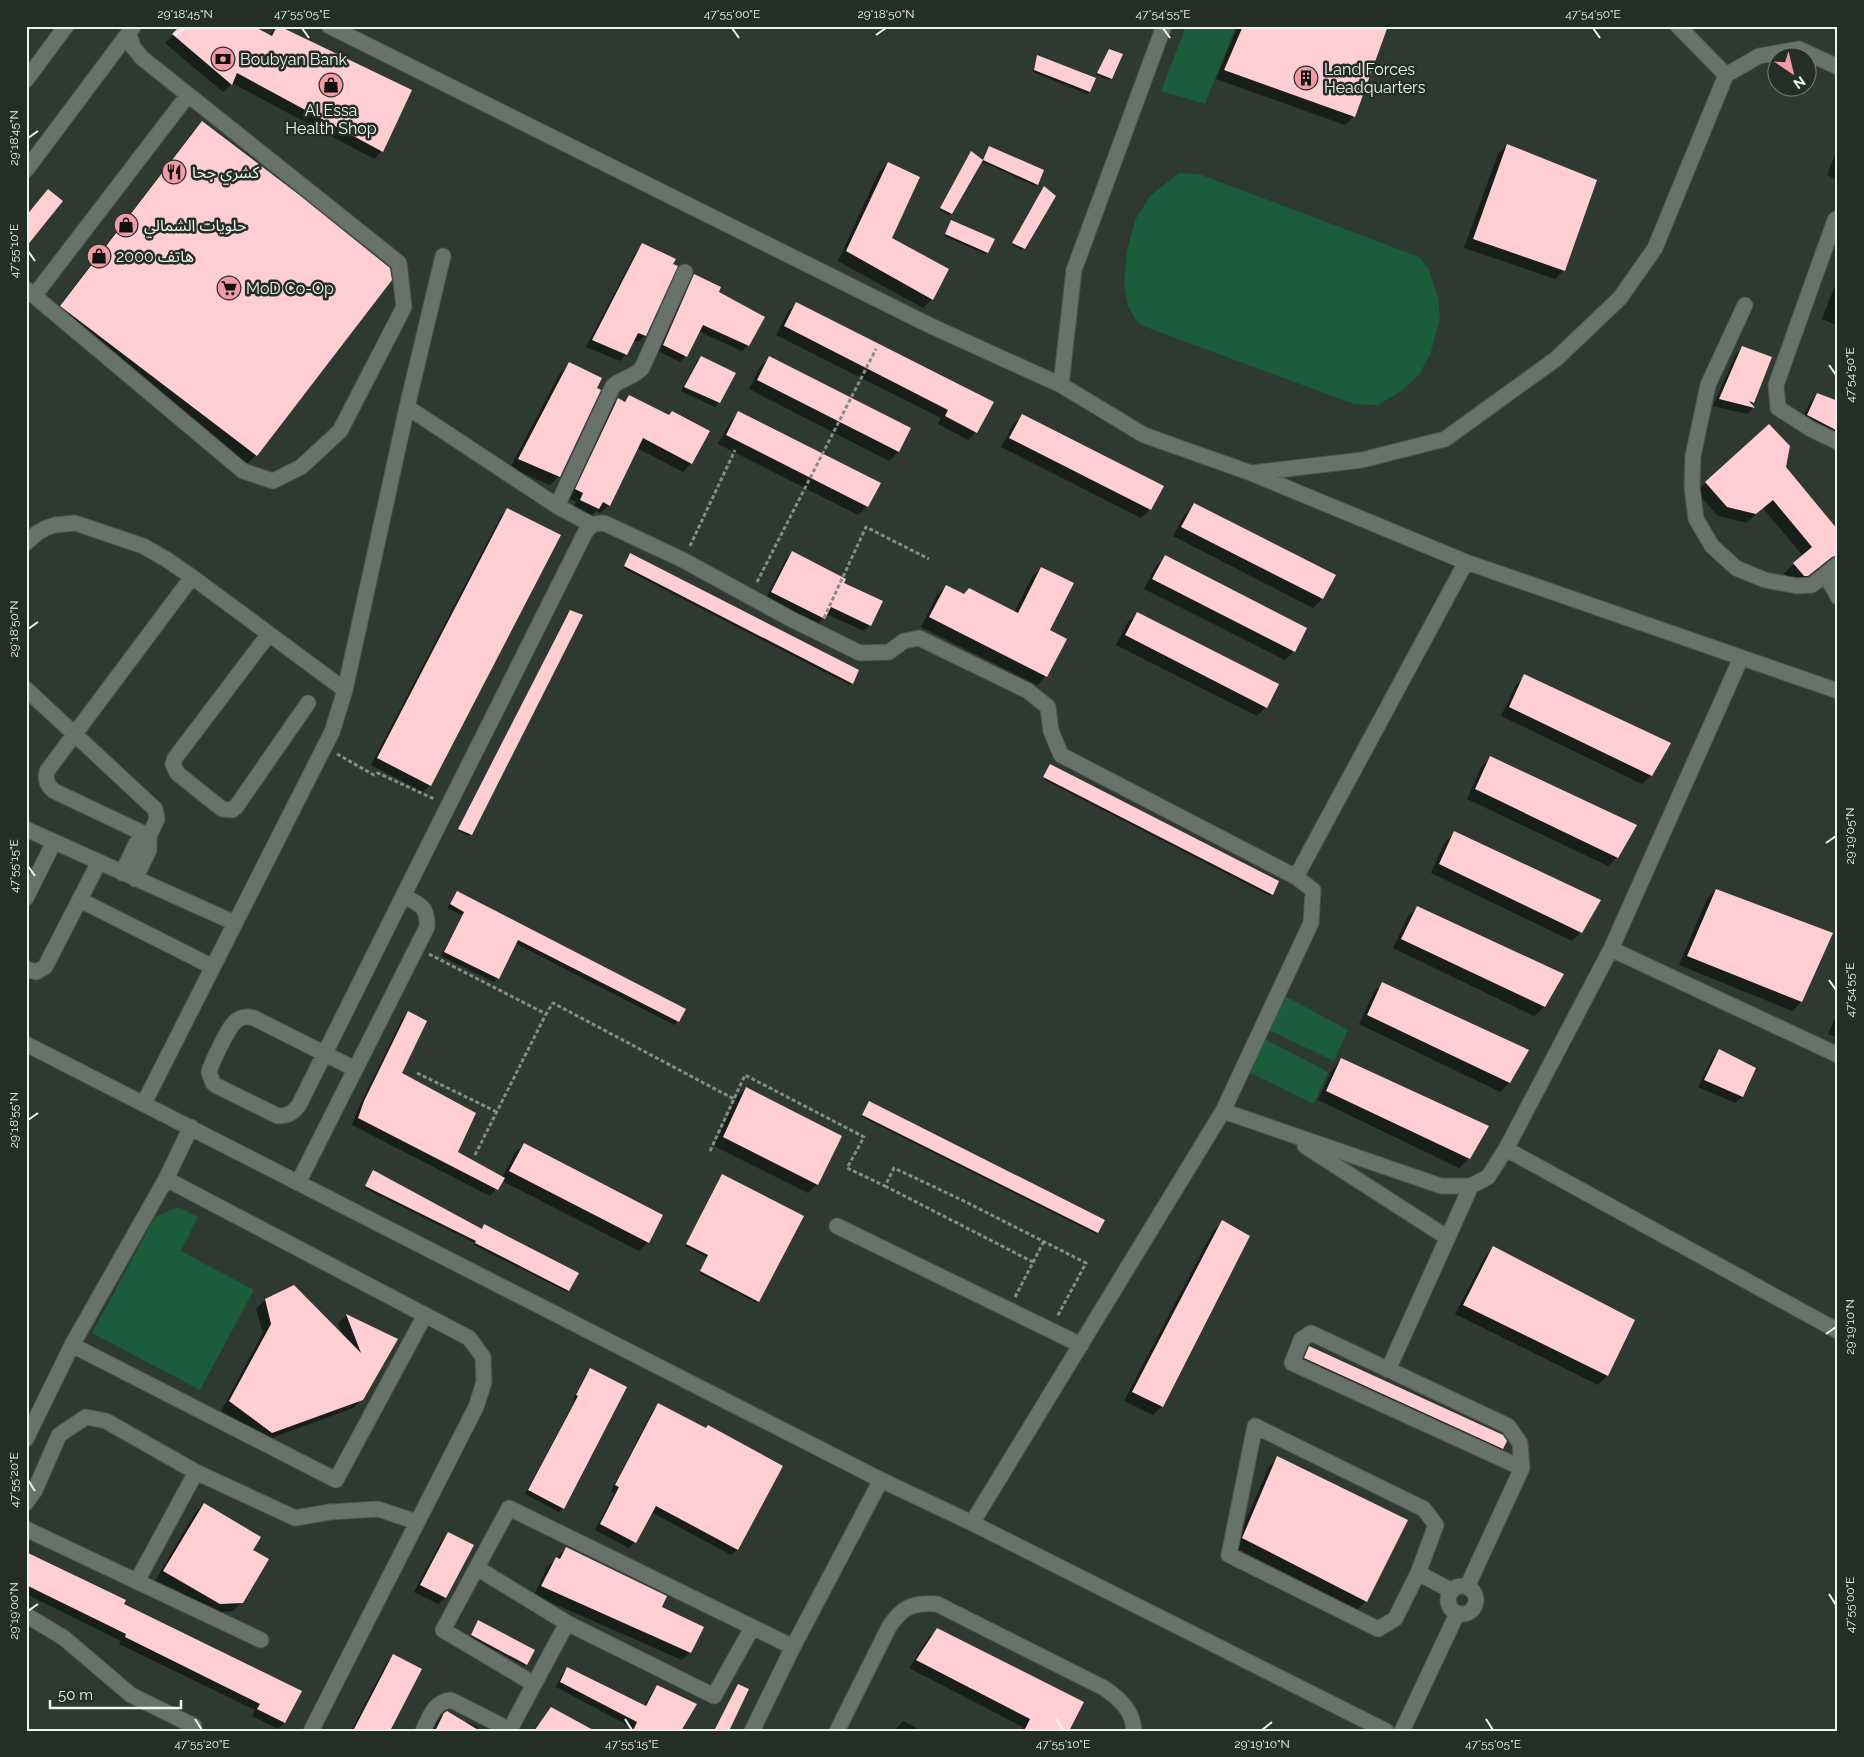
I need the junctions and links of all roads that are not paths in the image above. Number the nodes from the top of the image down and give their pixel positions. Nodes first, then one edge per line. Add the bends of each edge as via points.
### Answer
1 (66, 26) edge
2 (329, 26) edge
3 (1164, 26) edge
4 (1678, 26) edge
5 (131, 30) edge
6 (1838, 67) edge
7 (1726, 75) junction
8 (26, 80) edge
9 (188, 95) junction
10 (26, 170) edge
11 (1838, 218) edge
12 (443, 256) dead end
13 (685, 272) dead end
14 (30, 292) edge
15 (1745, 305) dead end
16 (1061, 385) junction
17 (407, 407) junction
18 (1838, 442) edge
19 (1251, 473) junction
20 (557, 506) junction
21 (592, 525) junction
22 (26, 543) edge
23 (1466, 562) junction
24 (1838, 564) edge
25 (1826, 574) junction
26 (192, 577) junction
27 (1838, 597) edge
28 (269, 634) junction
29 (1741, 658) junction
30 (1836, 687) edge
31 (26, 689) edge
32 (345, 690) junction
33 (308, 703) dead end
34 (75, 733) junction
35 (26, 830) edge
36 (149, 836) junction
37 (54, 842) junction
38 (99, 862) junction
39 (128, 876) junction
40 (1296, 877) junction
41 (404, 896) junction
42 (26, 898) edge
43 (80, 900) junction
44 (235, 923) junction
45 (1611, 949) junction
46 (212, 967) junction
47 (26, 969) edge
48 (26, 1044) edge
49 (324, 1054) junction
50 (1838, 1055) edge
51 (355, 1069) junction
52 (144, 1103) junction
53 (1223, 1111) junction
54 (192, 1127) junction
55 (1285, 1132) junction
56 (1506, 1149) junction
57 (166, 1179) junction
58 (299, 1182) junction
59 (1471, 1186) junction
60 (837, 1226) dead end
61 (1448, 1238) junction
62 (426, 1315) junction
63 (1838, 1331) edge
64 (72, 1345) junction
65 (1081, 1345) junction
66 (1388, 1370) junction
67 (26, 1439) edge
68 (1522, 1468) junction
69 (196, 1472) junction
70 (881, 1480) junction
71 (26, 1503) edge
72 (417, 1522) junction
73 (972, 1523) junction
74 (26, 1529) edge
75 (477, 1568) junction
76 (1418, 1574) junction
77 (138, 1581) junction
78 (1467, 1587) junction
79 (1452, 1591) junction
80 (1457, 1614) junction
81 (26, 1615) edge
82 (567, 1623) junction
83 (752, 1628) junction
84 (261, 1640) dead end
85 (793, 1647) junction
86 (534, 1684) junction
87 (194, 1726) dead end
88 (509, 1730) edge
89 (311, 1731) edge
90 (423, 1731) edge
91 (752, 1731) edge
92 (837, 1731) edge
93 (1134, 1731) edge
94 (1386, 1731) edge
95 (1402, 1731) edge

1 - 8 lane
2 - 16 lane via 931,326
3 - 16 lane via 1074,270
4 - 7 lane
5 - 9 lane via 133,47 142,58
5 - 10 lane
6 - 7 lane via 1799,49 1759,56
7 - 19 lane via 1656,248 1620,298 1556,359 1446,439 1362,460
9 - 14 lane
9 - 14 lane via 400,264 404,307 340,431 301,467 273,481 243,471
11 - 18 lane via 1834,220 1776,385 1778,408
12 - 17 lane
13 - 20 lane via 642,368 613,386
15 - 25 lane via 1708,385 1693,456 1696,519 1712,546 1736,568 1765,580 1798,586 1812,585
16 - 19 lane via 1144,435
17 - 20 lane
17 - 32 lane
19 - 23 lane
20 - 21 lane
21 - 40 lane via 604,523 683,560 860,653 889,652 904,641 920,638 1028,691 1048,706 1051,731 1061,755
21 - 41 lane via 580,542
22 - 26 lane via 46,528 75,523 143,546
23 - 29 lane
23 - 40 lane
24 - 25 lane
25 - 27 lane
26 - 28 lane
26 - 34 lane
28 - 32 lane
28 - 33 lane via 174,758 174,769 222,809 232,810
29 - 30 lane
29 - 45 lane
31 - 34 lane
32 - 44 lane via 325,748
34 - 36 lane via 155,809 157,819
34 - 36 lane via 46,771 46,782 50,787
35 - 37 lane
36 - 39 lane via 136,844
37 - 38 lane
37 - 42 lane
38 - 39 lane
38 - 43 lane
39 - 44 lane
40 - 53 lane via 1313,890 1311,923
41 - 49 lane
41 - 51 lane via 424,910 427,927
43 - 46 lane
43 - 47 lane via 45,967 36,972
44 - 46 lane
45 - 50 lane
45 - 56 lane
46 - 52 lane
48 - 52 lane
49 - 49 lane via 299,1105 284,1116 217,1086 210,1077 211,1066 231,1027 248,1016
49 - 51 lane
51 - 58 lane
52 - 54 lane
53 - 55 lane
53 - 65 lane
54 - 57 lane
54 - 58 lane
55 - 59 lane via 1442,1186
55 - 61 lane
56 - 59 lane via 1488,1177
56 - 63 lane
57 - 62 lane
57 - 64 lane
58 - 70 lane
59 - 61 lane
60 - 65 lane
61 - 66 lane
62 - 64 lane via 336,1480
62 - 72 lane via 469,1338 483,1357 484,1382 476,1407
64 - 67 lane
65 - 73 lane
66 - 68 lane via 1508,1426 1520,1443
66 - 68 lane via 1311,1333 1301,1340 1292,1364
68 - 78 lane
69 - 71 lane via 106,1422 86,1417 59,1435
69 - 72 lane via 295,1518 378,1509
69 - 77 lane
70 - 73 lane
70 - 85 lane
72 - 89 lane
73 - 94 lane
74 - 77 lane
75 - 82 lane
75 - 83 lane via 509,1508
75 - 86 lane via 443,1630
76 - 76 lane via 1436,1525 1424,1508 1256,1426 1230,1555 1378,1629 1394,1620
76 - 79 lane
77 - 84 lane
78 - 79 lane
78 - 80 lane via 1476,1594 1476,1605 1468,1614
79 - 80 lane via 1449,1606
80 - 95 lane
81 - 87 lane via 64,1638 131,1695
82 - 83 lane via 714,1696
82 - 86 lane
83 - 85 lane
85 - 91 lane
86 - 88 lane
88 - 90 lane via 451,1700 436,1705
92 - 93 lane via 889,1627 908,1606 922,1603 937,1604 1104,1688 1127,1707

